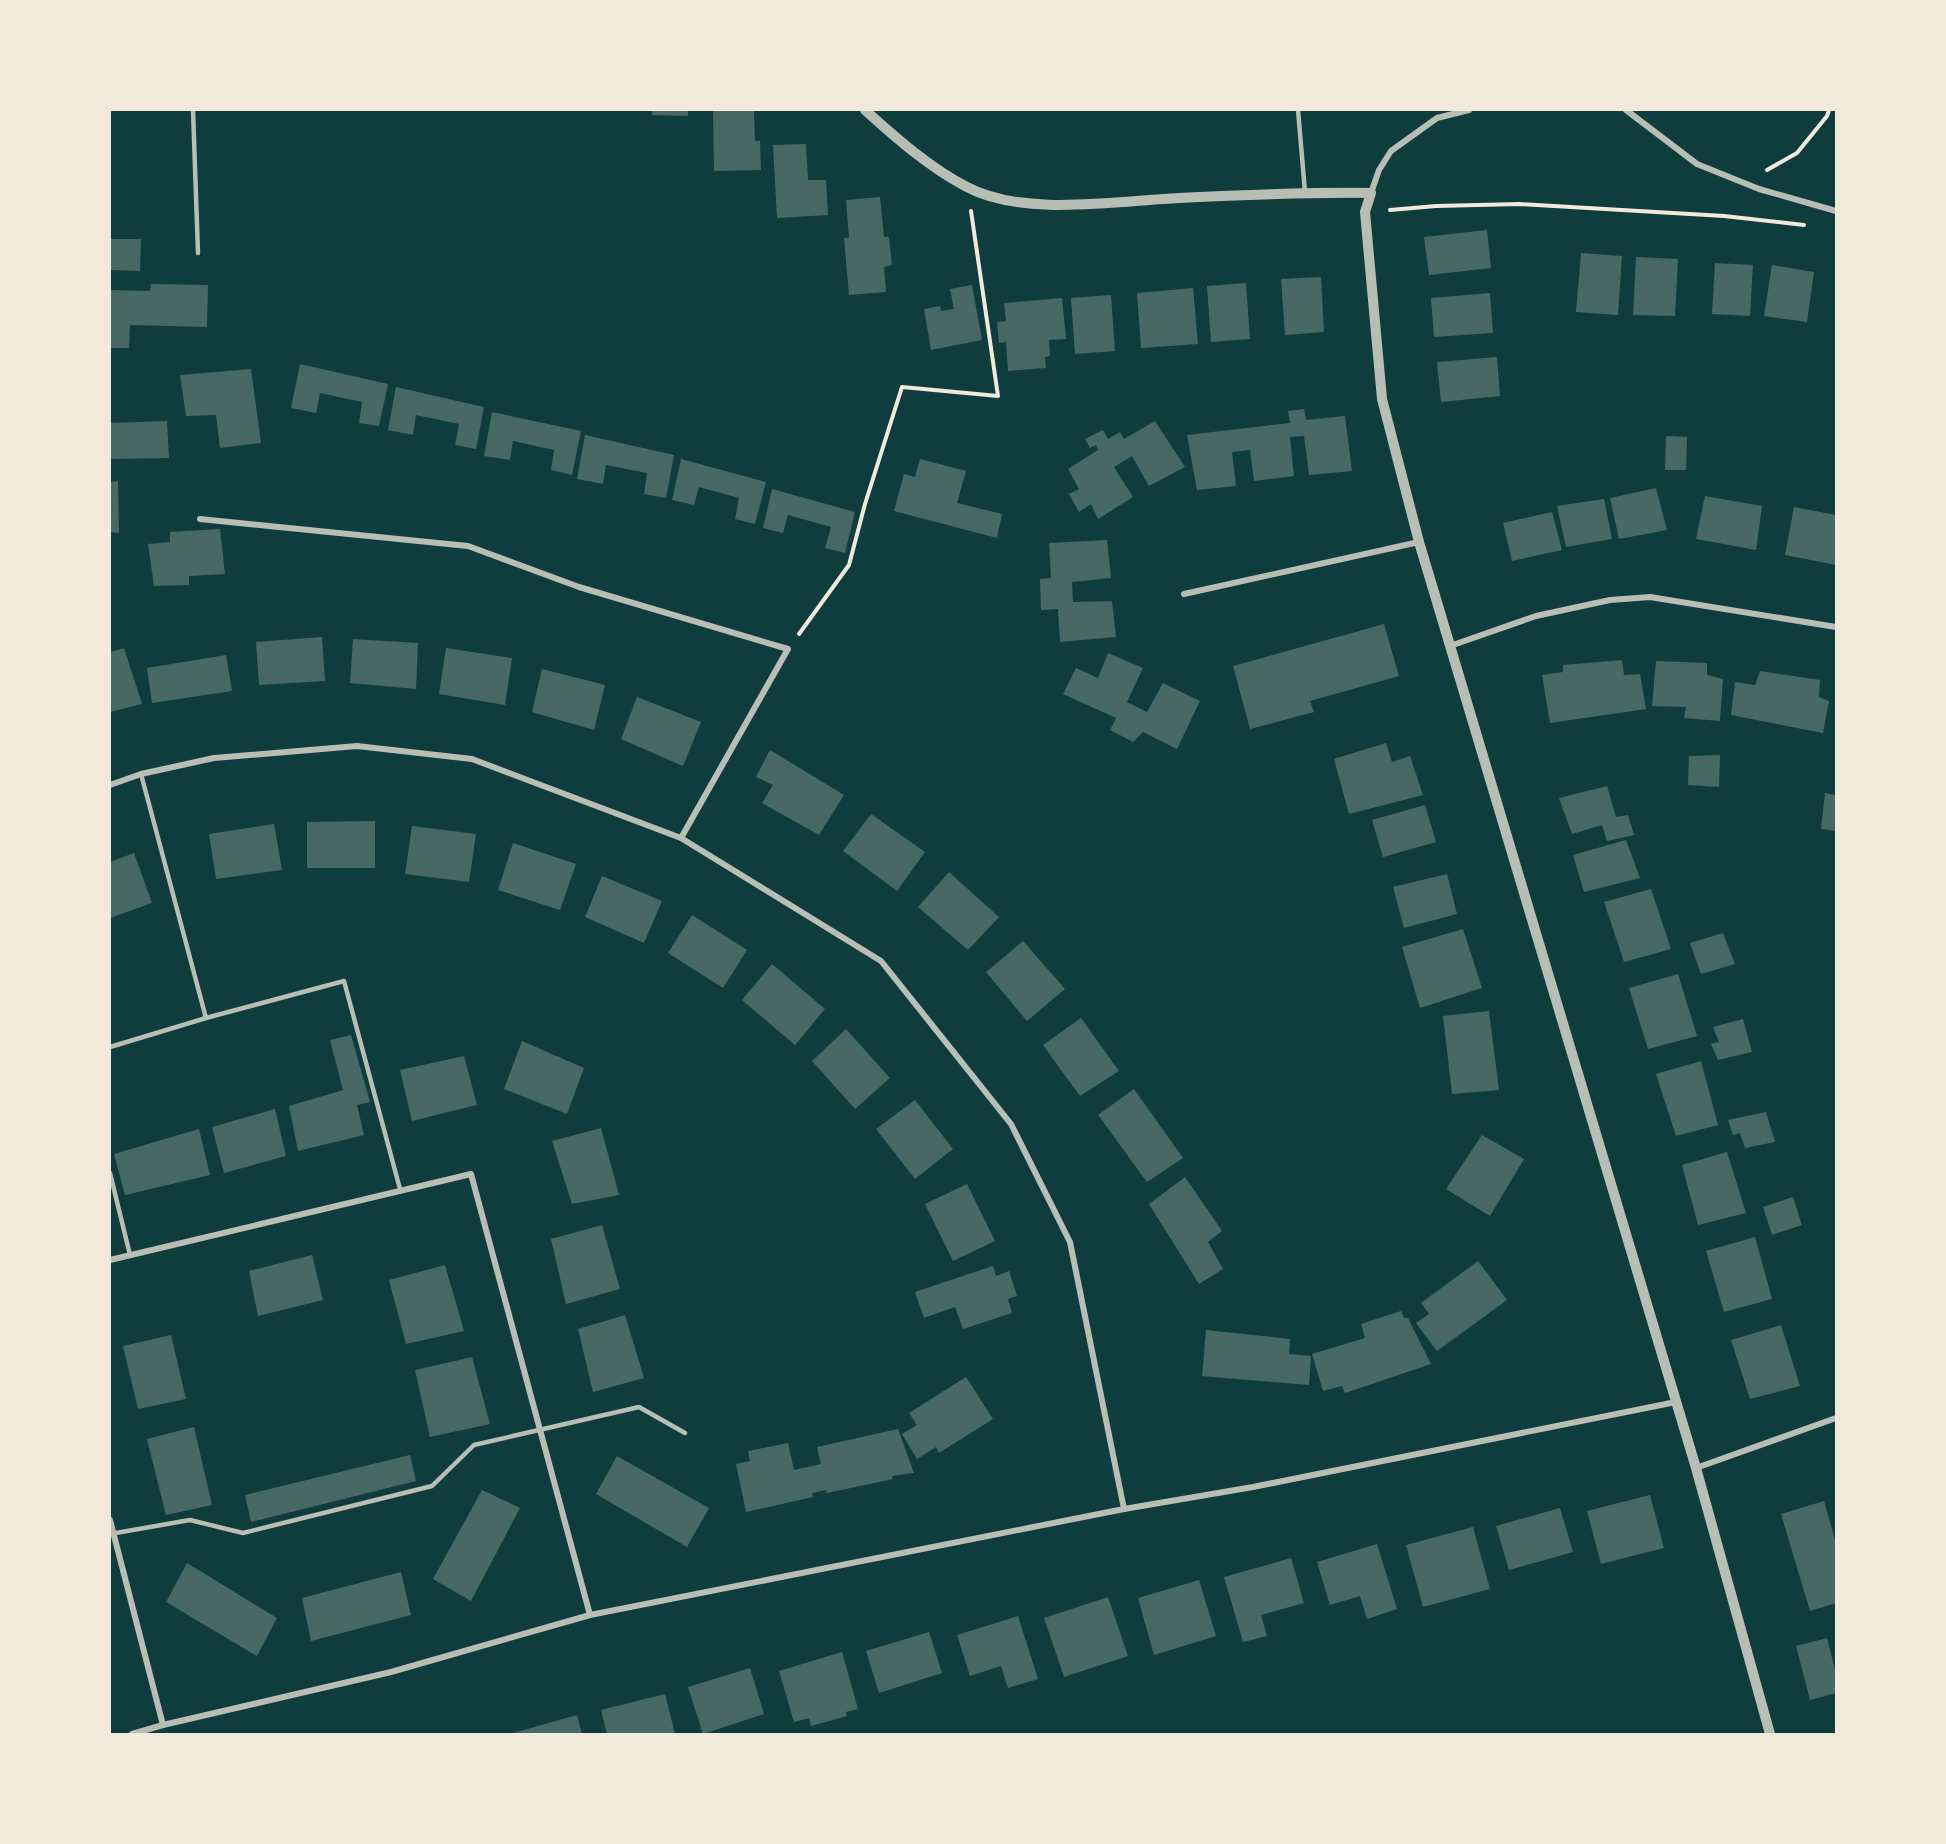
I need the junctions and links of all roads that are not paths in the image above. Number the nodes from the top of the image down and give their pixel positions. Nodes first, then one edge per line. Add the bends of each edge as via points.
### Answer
1 (193, 110) edge
2 (865, 110) edge
3 (1298, 110) edge
4 (1469, 110) edge
5 (1626, 110) edge
6 (1305, 192) junction
7 (1371, 193) junction
8 (1836, 211) edge
9 (198, 253) dead end
10 (200, 519) dead end
11 (1419, 542) junction
12 (1184, 594) dead end
13 (1836, 627) edge
14 (1450, 646) junction
15 (141, 774) junction
16 (110, 785) edge
17 (681, 838) junction
18 (206, 1018) junction
19 (110, 1047) edge
20 (110, 1173) edge
21 (400, 1189) junction
22 (129, 1255) junction
23 (110, 1260) edge
24 (1676, 1402) junction
25 (1836, 1418) edge
26 (540, 1431) junction
27 (685, 1433) dead end
28 (1696, 1468) junction
29 (1124, 1509) junction
30 (110, 1520) edge
31 (111, 1534) edge
32 (590, 1615) junction
33 (163, 1725) junction
34 (132, 1734) edge
35 (1770, 1734) edge

1 - 9 lane
2 - 6 street via 922,157 968,188 1003,200 1052,205
3 - 6 lane
4 - 7 street via 1437,118 1391,151
5 - 8 street via 1697,164 1759,189
6 - 7 street
7 - 11 street via 1365,212 1382,399
10 - 17 street via 468,546 579,587 788,649
11 - 12 street
11 - 14 street
13 - 14 street via 1650,597 1610,600 1536,616
14 - 24 street
15 - 16 street
15 - 17 street via 214,758 357,746 472,759
15 - 18 lane
17 - 29 street via 880,961 1011,1124 1070,1242
18 - 19 lane
18 - 21 lane via 344,981
20 - 22 lane
21 - 22 street
21 - 26 street via 471,1174
22 - 23 street
24 - 28 street
24 - 29 street via 1265,1485
25 - 28 street
26 - 27 lane via 639,1407
26 - 31 lane via 474,1445 432,1486 243,1533 190,1520
26 - 32 street
28 - 35 street
29 - 32 street
30 - 31 street
31 - 33 street
32 - 33 street via 391,1672
33 - 34 street

